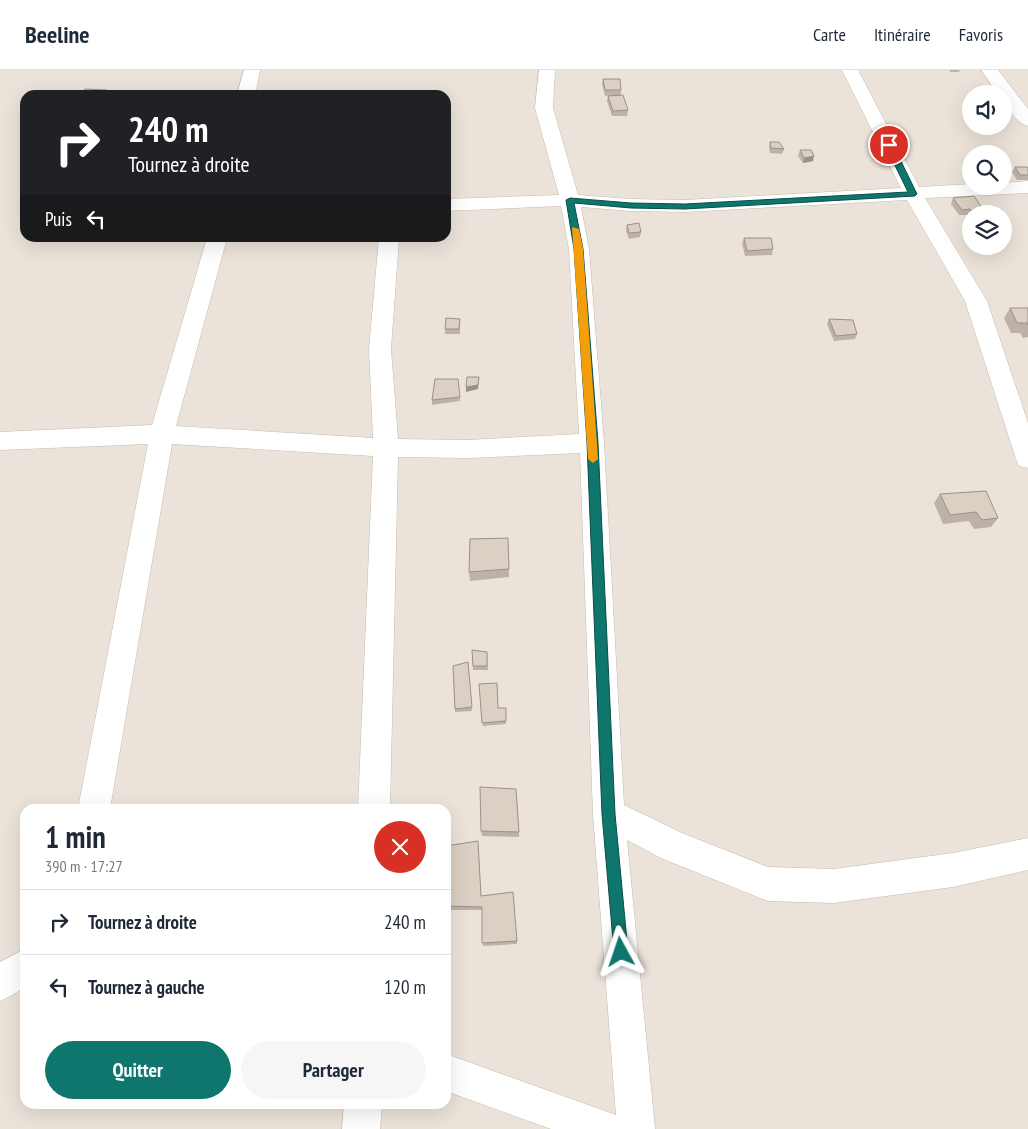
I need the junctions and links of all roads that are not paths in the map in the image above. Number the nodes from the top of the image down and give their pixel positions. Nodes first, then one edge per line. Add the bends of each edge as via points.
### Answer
1 (252, 70) edge
2 (547, 70) edge
3 (850, 70) edge
4 (989, 70) edge
5 (247, 90) edge
6 (1028, 121) edge
7 (1028, 187) edge
8 (913, 194) junction
9 (570, 200) junction
10 (451, 205) edge
11 (215, 242) edge
12 (389, 242) edge
13 (162, 434) junction
14 (0, 441) edge
15 (592, 443) junction
16 (386, 448) junction
17 (1028, 459) edge
18 (95, 804) edge
19 (374, 804) edge
20 (609, 814) junction
21 (1028, 854) edge
22 (20, 969) edge
23 (0, 983) edge
24 (451, 1074) edge
25 (363, 1109) edge
26 (361, 1129) edge
27 (604, 1129) edge
28 (636, 1129) edge

1 - 5 street
2 - 9 street via 544,108
3 - 8 street
4 - 6 street
7 - 8 street
8 - 9 street via 685,206
8 - 17 street via 976,301
9 - 10 street
9 - 15 street via 578,249
11 - 13 street
12 - 16 street via 380,349
13 - 14 street
13 - 16 street
13 - 18 street
15 - 16 street via 468,450
15 - 20 street
16 - 19 street
20 - 21 street via 673,846 768,884 834,886 953,870
20 - 28 street
22 - 23 street
24 - 27 street
25 - 26 street

